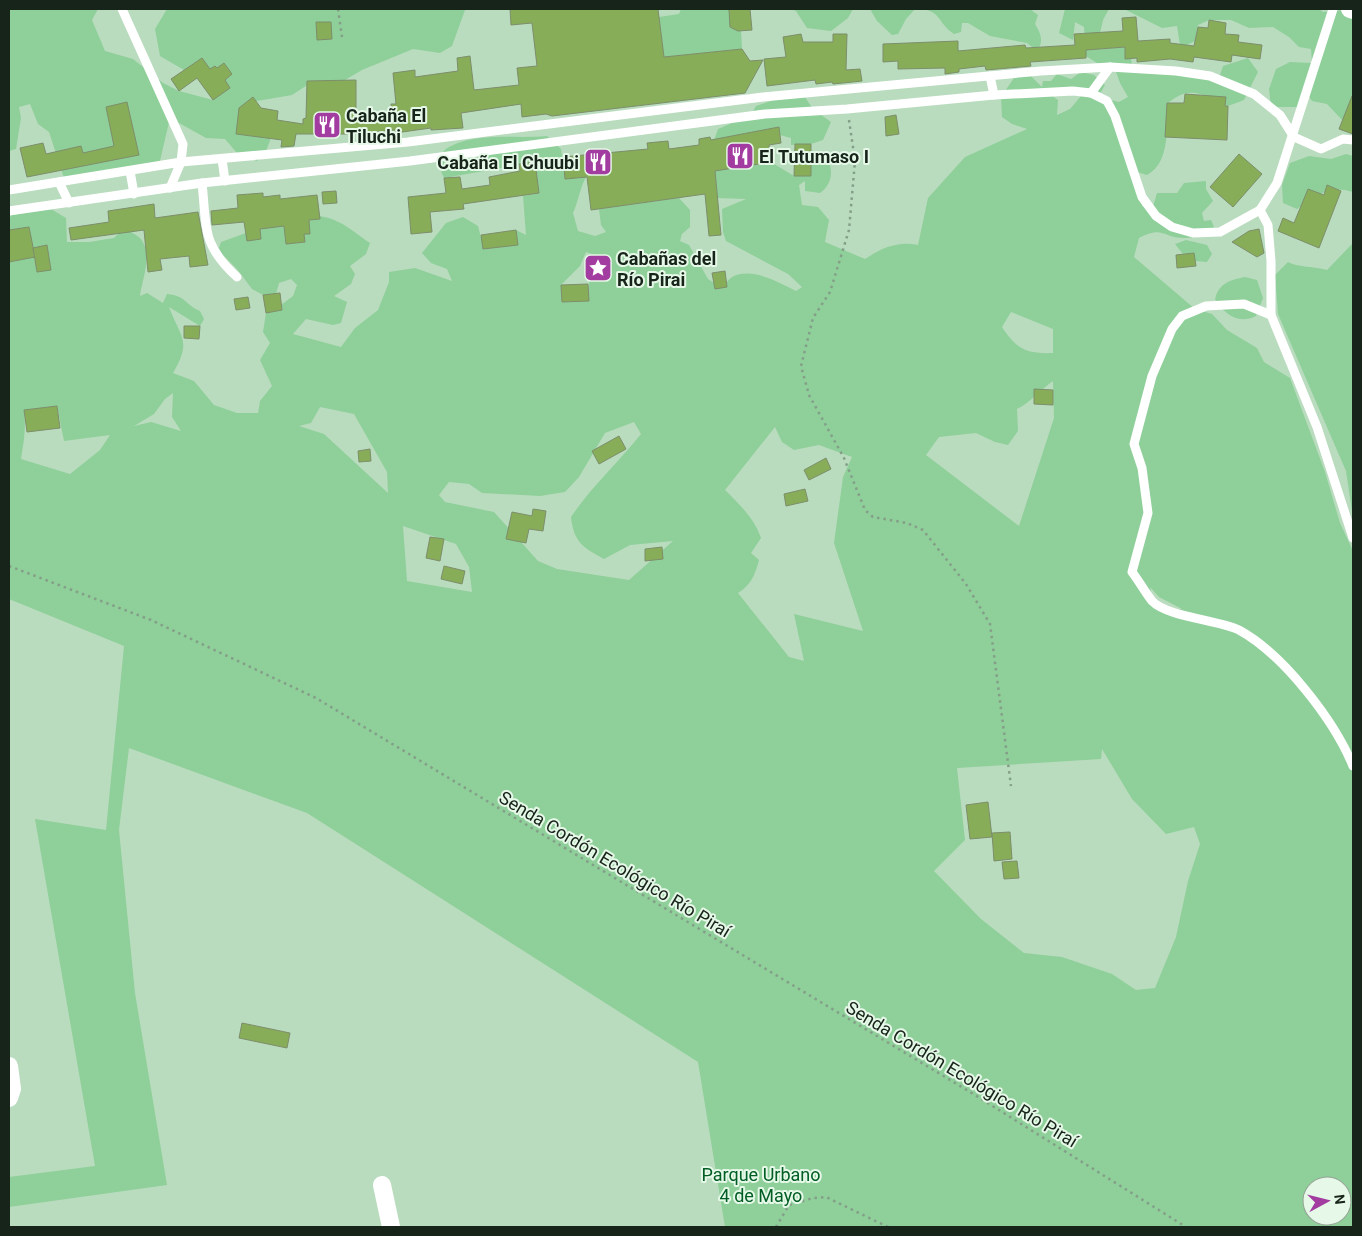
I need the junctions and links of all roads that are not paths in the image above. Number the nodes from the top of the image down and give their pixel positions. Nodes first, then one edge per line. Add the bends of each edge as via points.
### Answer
1 (122, 9) edge
2 (1333, 9) edge
3 (1110, 67) junction
4 (990, 76) junction
5 (1091, 92) junction
6 (994, 95) junction
7 (650, 111) junction
8 (652, 128) junction
9 (1294, 137) junction
10 (435, 138) junction
11 (1353, 140) edge
12 (437, 157) junction
13 (222, 159) junction
14 (181, 162) junction
15 (130, 171) junction
16 (225, 181) junction
17 (59, 182) junction
18 (202, 183) junction
19 (170, 188) junction
20 (9, 190) edge
21 (134, 194) junction
22 (70, 203) junction
23 (1260, 210) junction
24 (9, 211) edge
25 (237, 277) dead end
26 (1271, 315) junction
27 (1353, 538) edge
28 (1353, 766) edge
29 (9, 1066) edge
30 (9, 1098) edge
31 (382, 1185) dead end
32 (391, 1227) edge

1 - 14 lane via 180,134 183,144
2 - 9 lane
3 - 4 lane
3 - 5 lane
3 - 9 lane via 1210,76 1254,94 1272,107
4 - 6 lane
4 - 7 lane
5 - 6 lane
5 - 23 lane via 1107,101 1115,116 1142,197 1156,216 1172,227 1193,233 1220,232
6 - 8 lane via 765,114
7 - 8 lane
7 - 10 lane
8 - 12 lane
9 - 11 lane via 1321,149 1343,139
9 - 23 lane via 1278,183
10 - 12 lane
10 - 13 lane
12 - 16 lane
13 - 14 lane
13 - 16 lane
14 - 15 lane
14 - 19 lane
15 - 17 lane
15 - 21 lane
16 - 18 lane
17 - 20 lane
17 - 22 lane
18 - 19 lane
18 - 25 lane via 208,241 222,263
19 - 21 lane
21 - 22 lane
22 - 24 lane
23 - 26 lane via 1268,225
26 - 27 lane via 1317,427
26 - 28 lane via 1244,304 1206,306 1182,316 1172,329 1152,376 1134,444 1142,468 1148,513 1132,572 1153,602 1238,630 1276,657 1307,692
29 - 30 street via 12,1089
31 - 32 street

